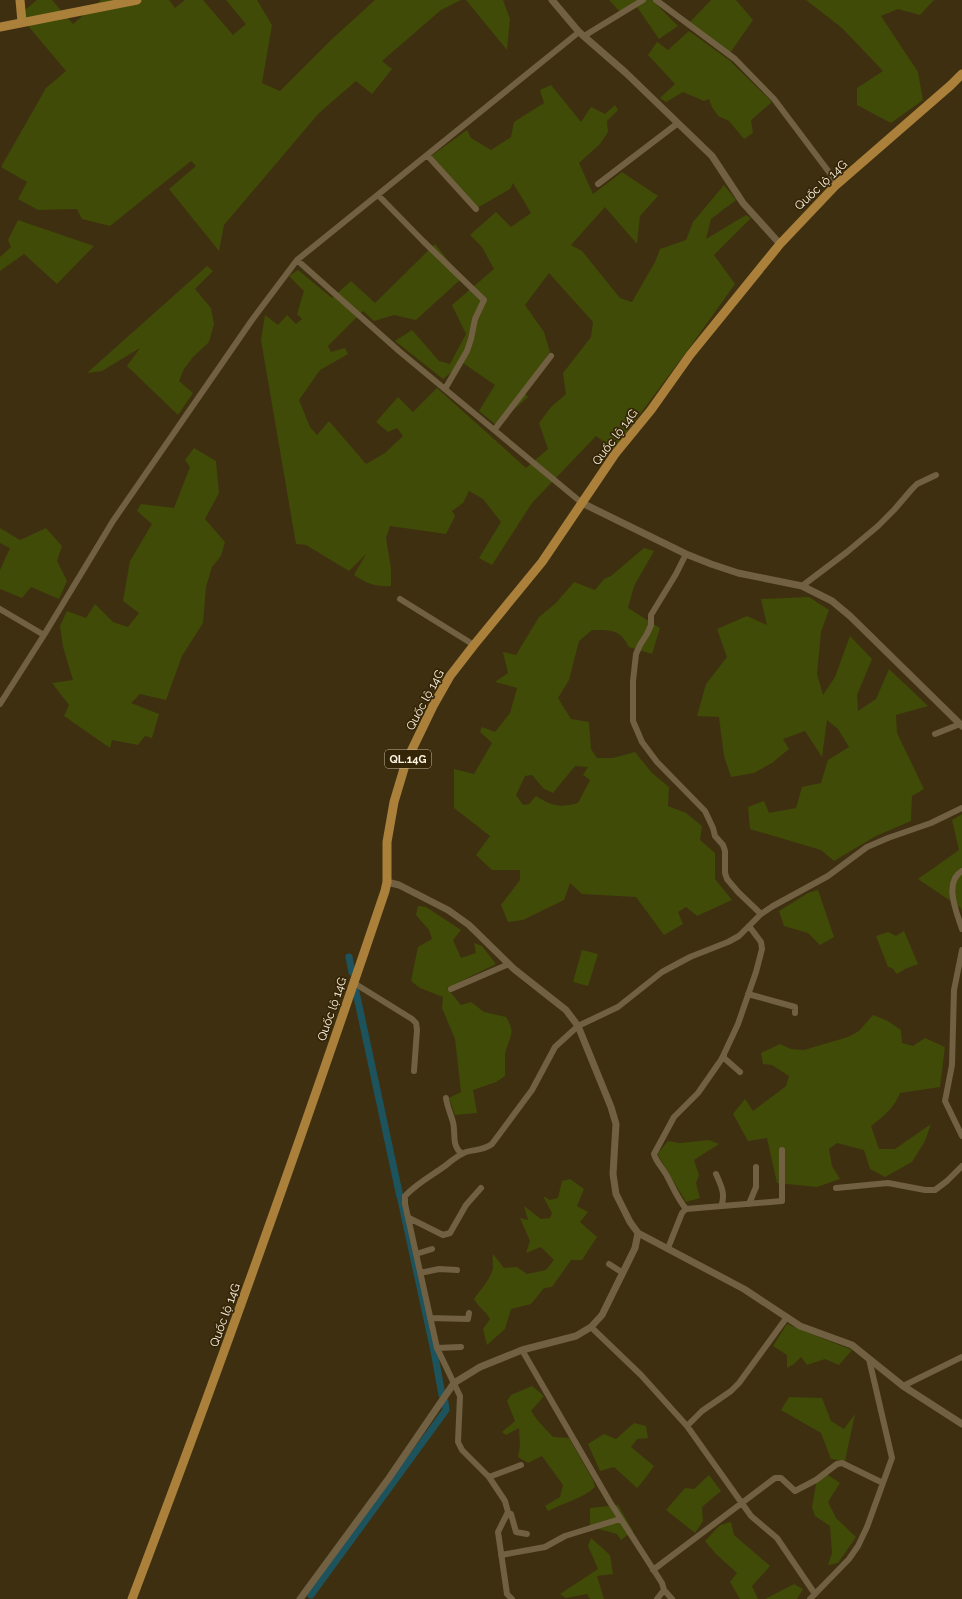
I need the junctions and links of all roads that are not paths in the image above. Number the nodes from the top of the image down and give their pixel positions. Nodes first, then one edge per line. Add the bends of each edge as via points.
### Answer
1 (20, 0) edge
2 (137, 0) edge
3 (552, 0) edge
4 (643, 0) edge
5 (656, 0) edge
6 (22, 22) junction
7 (0, 27) edge
8 (582, 34) junction
9 (962, 74) edge
10 (678, 123) junction
11 (427, 155) junction
12 (598, 184) dead end
13 (838, 184) junction
14 (378, 195) junction
15 (476, 209) dead end
16 (780, 244) junction
17 (297, 260) junction
18 (551, 356) dead end
19 (445, 389) junction
20 (495, 429) junction
21 (936, 475) dead end
22 (582, 503) junction
23 (686, 554) junction
24 (802, 586) junction
25 (400, 599) dead end
26 (0, 609) edge
27 (44, 635) junction
28 (474, 645) junction
29 (0, 704) edge
30 (961, 725) edge
31 (935, 734) dead end
32 (962, 808) edge
33 (962, 871) edge
34 (387, 882) junction
35 (761, 914) junction
36 (749, 926) junction
37 (962, 929) edge
38 (962, 950) edge
39 (961, 962) edge
40 (509, 964) junction
41 (354, 983) junction
42 (451, 989) dead end
43 (748, 994) junction
44 (795, 1013) dead end
45 (578, 1026) junction
46 (724, 1054) junction
47 (414, 1071) dead end
48 (740, 1072) dead end
49 (446, 1098) dead end
50 (962, 1136) edge
51 (782, 1150) dead end
52 (462, 1154) junction
53 (962, 1166) edge
54 (756, 1167) dead end
55 (716, 1174) dead end
56 (481, 1188) dead end
57 (836, 1188) dead end
58 (749, 1204) junction
59 (721, 1206) junction
60 (686, 1208) junction
61 (409, 1218) junction
62 (638, 1234) junction
63 (668, 1248) junction
64 (432, 1249) dead end
65 (416, 1254) junction
66 (609, 1264) dead end
67 (457, 1270) dead end
68 (623, 1272) junction
69 (420, 1273) junction
70 (469, 1313) dead end
71 (787, 1317) junction
72 (430, 1318) junction
73 (591, 1327) junction
74 (461, 1347) dead end
75 (437, 1348) junction
76 (522, 1350) junction
77 (962, 1358) edge
78 (869, 1359) junction
79 (454, 1383) junction
80 (903, 1386) junction
81 (962, 1424) edge
82 (687, 1426) junction
83 (521, 1465) dead end
84 (489, 1477) junction
85 (883, 1483) junction
86 (743, 1504) junction
87 (508, 1512) junction
88 (620, 1519) junction
89 (527, 1534) dead end
90 (501, 1555) junction
91 (653, 1570) junction
92 (664, 1590) junction
93 (813, 1597) edge
94 (132, 1599) edge
95 (300, 1599) edge
96 (512, 1599) edge
97 (657, 1599) edge
98 (672, 1599) edge

1 - 6 main road
2 - 6 main road
3 - 8 street
4 - 8 street
5 - 13 street via 735,60 774,99
6 - 7 main road
8 - 10 street
8 - 11 street
9 - 13 main road, Quốc lộ 14G / QL.14G via 946,91
10 - 12 street
10 - 16 street via 712,156 743,203
11 - 14 street
11 - 15 street
13 - 16 main road, Quốc lộ 14G / QL.14G
14 - 17 street
14 - 19 street via 484,300 475,319 467,351
16 - 22 main road, Quốc lộ 14G / QL.14G via 690,355 651,410 615,454
17 - 19 street
17 - 27 street via 252,320 113,521
18 - 20 street
19 - 20 street
20 - 22 street
21 - 24 street via 912,488 878,526
22 - 23 street
22 - 28 main road, Quốc lộ 14G / QL.14G via 542,562
23 - 24 street via 738,573
23 - 35 street via 651,615 651,625 636,654 633,721 642,742 657,762 705,811 714,828 715,836 725,851 727,879
24 - 30 street via 832,600
25 - 28 street
26 - 27 street
27 - 29 street
28 - 34 main road, Quốc lộ 14G / QL.14G via 450,676 406,762 394,802 387,842
30 - 31 street
32 - 35 street via 931,823 867,847 834,872
33 - 37 street via 957,874 952,884
34 - 40 street via 399,885 448,910 469,925
34 - 41 main road, Quốc lộ 14G / QL.14G
35 - 36 street
36 - 43 street via 762,946
36 - 45 street via 728,942 690,957 662,972 618,1007
38 - 39 street
39 - 50 street via 954,990 952,1065 945,1100
40 - 42 street
40 - 45 street via 566,1010
41 - 47 street via 412,1018 416,1023
41 - 94 main road, Quốc lộ 14G / QL.14G via 188,1453
43 - 44 street via 795,1007
43 - 46 street
45 - 52 street via 555,1047 532,1090 492,1144 485,1149
45 - 62 street via 616,1124 613,1174 616,1194
46 - 48 street via 724,1058
46 - 60 street via 698,1092 674,1117 654,1154 678,1199
49 - 52 street via 449,1114 453,1119 456,1149
51 - 58 street via 782,1201
52 - 61 street via 425,1178 405,1196
53 - 57 street via 935,1190 888,1183
54 - 58 street via 756,1187
55 - 59 street via 724,1195
56 - 61 street via 466,1205 450,1233 446,1235
58 - 59 street
59 - 60 street
60 - 63 street
61 - 65 street
62 - 63 street
62 - 68 street via 636,1248
63 - 71 street via 744,1289
64 - 65 street
65 - 69 street
66 - 68 street
67 - 69 street via 439,1269
68 - 73 street via 602,1315
69 - 72 street
70 - 72 street via 468,1318
71 - 78 street via 800,1326 852,1345
71 - 82 street via 739,1383
72 - 75 street
73 - 76 street via 576,1336
73 - 82 street via 641,1375
74 - 75 street
75 - 79 street
76 - 79 street via 480,1367
76 - 88 street
77 - 80 street
78 - 80 street
78 - 85 street via 892,1453
79 - 84 street via 460,1396 458,1442 462,1450
79 - 95 street via 389,1478
80 - 81 street
82 - 86 street
83 - 84 street
84 - 87 street via 505,1501
85 - 86 street via 839,1463 796,1491 781,1478 775,1478
85 - 93 street via 867,1527 850,1560
86 - 91 street
86 - 93 street via 751,1516 777,1538
87 - 89 street via 511,1514 516,1532
87 - 90 street via 498,1532
88 - 90 street via 565,1536 545,1547
88 - 91 street
90 - 96 street via 507,1594
91 - 92 street
92 - 97 street
92 - 98 street

